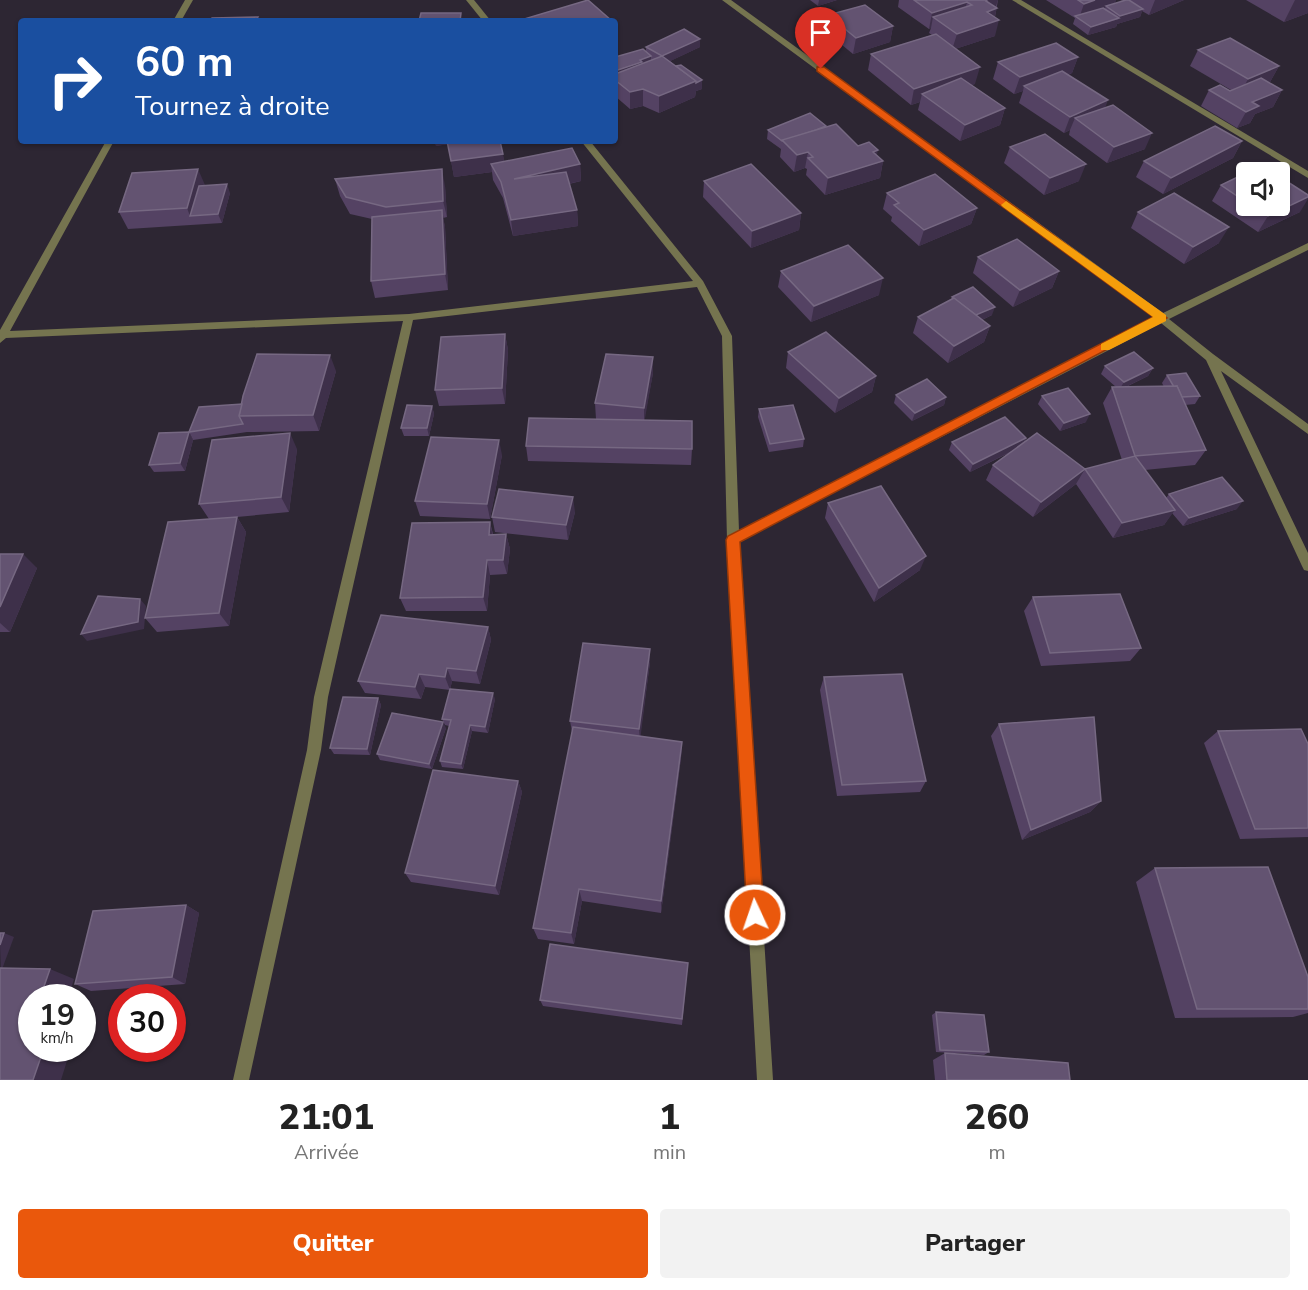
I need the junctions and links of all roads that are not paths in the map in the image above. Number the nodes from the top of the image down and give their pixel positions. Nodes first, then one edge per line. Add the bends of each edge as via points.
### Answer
1 (189, 0) edge
2 (470, 0) edge
3 (726, 0) edge
4 (1016, 0) edge
5 (179, 18) edge
6 (485, 18) edge
7 (108, 144) edge
8 (587, 144) edge
9 (1308, 175) edge
10 (1308, 246) edge
11 (700, 283) junction
12 (409, 317) junction
13 (1162, 318) junction
14 (1, 336) edge
15 (1209, 357) junction
16 (1308, 430) edge
17 (733, 540) junction
18 (1308, 566) edge
19 (241, 1080) edge
20 (765, 1080) edge

1 - 5 street
2 - 6 street
3 - 13 street
4 - 9 street
7 - 14 street
8 - 11 street
10 - 13 street
11 - 12 street
11 - 17 street via 728,336
12 - 14 street
12 - 19 street via 321,697 314,750
13 - 15 street
13 - 17 street
15 - 16 street
15 - 18 street
17 - 20 street

